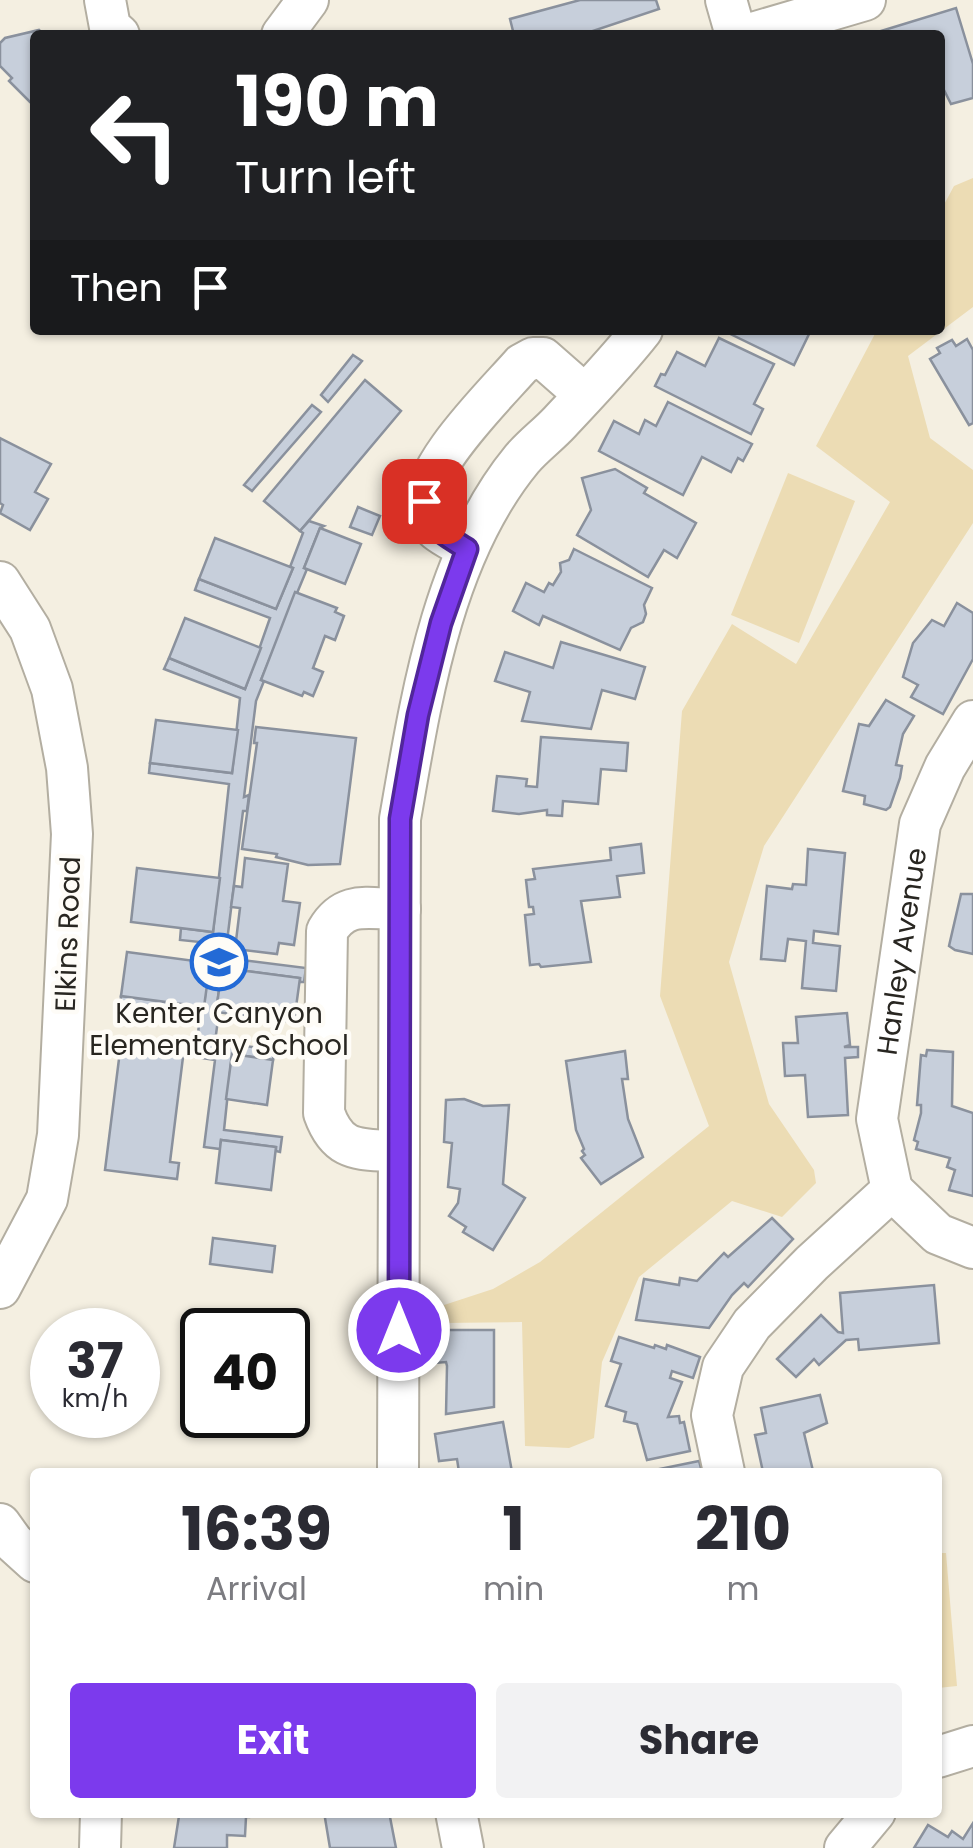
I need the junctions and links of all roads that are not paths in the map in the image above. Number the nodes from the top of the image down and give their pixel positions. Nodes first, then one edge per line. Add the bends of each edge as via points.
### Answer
1 (105, 0) edge
2 (308, 0) edge
3 (726, 0) edge
4 (864, 0) edge
5 (113, 30) edge
6 (286, 30) edge
7 (735, 30) edge
8 (763, 30) edge
9 (637, 335) edge
10 (584, 394) junction
11 (467, 549) junction
12 (0, 582) edge
13 (973, 721) edge
14 (400, 910) junction
15 (399, 1152) junction
16 (892, 1190) junction
17 (973, 1248) edge
18 (0, 1288) edge
19 (398, 1468) edge
20 (723, 1468) edge
21 (0, 1524) edge
22 (30, 1557) edge
23 (973, 1746) edge
24 (942, 1756) edge
25 (101, 1818) edge
26 (457, 1818) edge
27 (869, 1818) edge
28 (100, 1848) edge
29 (463, 1848) edge
30 (845, 1848) edge

1 - 5 street
2 - 6 street
3 - 7 street
4 - 8 street
9 - 10 street
10 - 11 street via 522,460
10 - 11 street via 543,358 533,358 444,457 429,482 425,516
11 - 14 street via 418,715 400,819
12 - 18 street, Elkins Road via 30,629 52,689 72,834 58,1135 47,1199
13 - 16 street, Hanley Avenue via 920,824 878,1118
14 - 15 street
14 - 15 street via 352,908 327,931 324,1114 331,1133 348,1147
15 - 19 street
16 - 17 street via 938,1234
16 - 20 street via 752,1324 722,1367 712,1414
21 - 22 street
23 - 24 street
25 - 28 street
26 - 29 street
27 - 30 street

